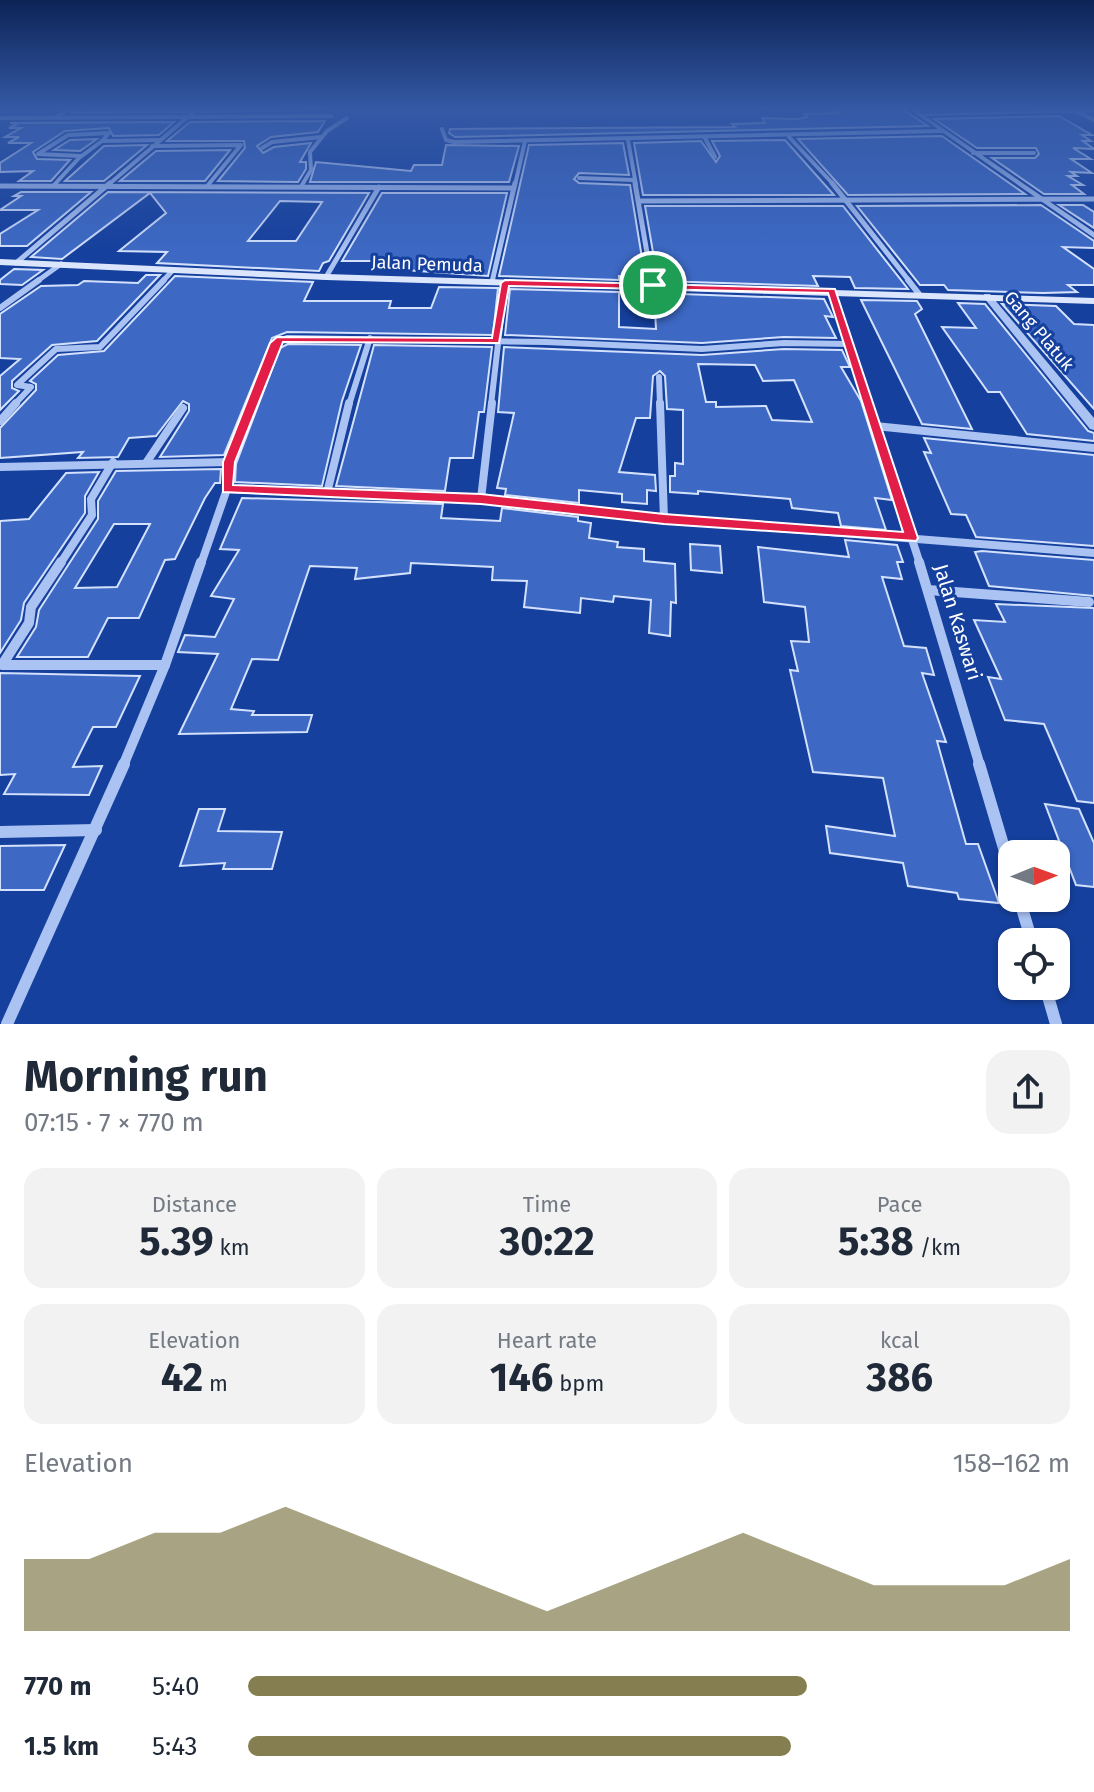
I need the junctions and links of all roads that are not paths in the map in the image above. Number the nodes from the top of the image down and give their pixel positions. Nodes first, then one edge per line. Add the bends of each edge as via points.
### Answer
1 (80, 157) edge
2 (139, 157) edge
3 (231, 157) edge
4 (309, 157) edge
5 (521, 157) edge
6 (631, 157) edge
7 (807, 157) edge
8 (979, 157) edge
9 (579, 178) dead end
10 (635, 180) junction
11 (54, 185) junction
12 (106, 185) junction
13 (208, 185) junction
14 (302, 185) junction
15 (0, 186) edge
16 (379, 187) junction
17 (514, 188) junction
18 (846, 198) junction
19 (1044, 199) junction
20 (1094, 199) edge
21 (639, 201) junction
22 (1094, 236) edge
23 (0, 262) edge
24 (16, 263) junction
25 (61, 264) junction
26 (173, 270) junction
27 (326, 277) junction
28 (492, 282) junction
29 (505, 283) junction
30 (653, 285) junction
31 (832, 291) junction
32 (919, 294) junction
33 (987, 296) junction
34 (1094, 301) edge
35 (0, 308) edge
36 (370, 338) junction
37 (496, 341) junction
38 (849, 344) junction
39 (659, 377) dead end
40 (183, 408) dead end
41 (0, 421) edge
42 (875, 426) junction
43 (1094, 426) edge
44 (1094, 448) edge
45 (113, 462) junction
46 (229, 462) junction
47 (146, 463) junction
48 (0, 467) edge
49 (227, 489) junction
50 (327, 493) junction
51 (481, 499) junction
52 (664, 519) junction
53 (912, 538) junction
54 (1094, 553) edge
55 (928, 590) junction
56 (1089, 602) dead end
57 (165, 665) junction
58 (96, 830) junction
59 (0, 832) edge
60 (1002, 840) edge
61 (1049, 1000) edge
62 (7, 1024) edge
63 (1056, 1024) edge

1 - 11 street
2 - 12 street
3 - 13 street
4 - 14 street via 311,170
5 - 17 street
6 - 10 street
7 - 18 street
8 - 19 street
9 - 10 street
10 - 21 street
11 - 12 street
11 - 15 street
12 - 13 street
12 - 24 street
13 - 14 street
14 - 16 street
16 - 17 street
16 - 27 street
17 - 28 street
18 - 19 street
18 - 21 street
18 - 32 street
19 - 20 street
19 - 22 street
21 - 30 street
23 - 24 main road, Jalan Pemuda
24 - 25 main road, Jalan Pemuda
25 - 26 main road, Jalan Pemuda
25 - 35 street
26 - 27 main road, Jalan Pemuda
26 - 41 street via 100,347 56,349 17,385 31,387
27 - 28 main road, Jalan Pemuda
28 - 29 main road, Jalan Pemuda
29 - 30 main road, Jalan Pemuda
29 - 37 street
30 - 31 main road, Jalan Pemuda
31 - 32 main road, Jalan Pemuda
31 - 38 street, Jalan Kaswari
32 - 33 main road, Jalan Pemuda
33 - 34 main road, Jalan Pemuda
33 - 43 street, Gang Platuk
36 - 37 street
36 - 46 street via 287,338 275,343
36 - 50 street
37 - 38 street via 702,349
37 - 51 street
38 - 42 street, Jalan Kaswari
39 - 52 street
40 - 47 street
42 - 44 street
42 - 53 street, Jalan Kaswari
45 - 47 street
45 - 48 street
45 - 57 street via 91,499 92,515 31,607 29,623 2,665
46 - 47 street
46 - 49 street
49 - 50 street
49 - 57 street
50 - 51 street
51 - 52 street
52 - 53 street
53 - 54 street
53 - 55 street, Jalan Kaswari
55 - 56 street
55 - 60 street, Jalan Kaswari
57 - 58 street
58 - 59 street
58 - 62 street
61 - 63 street

